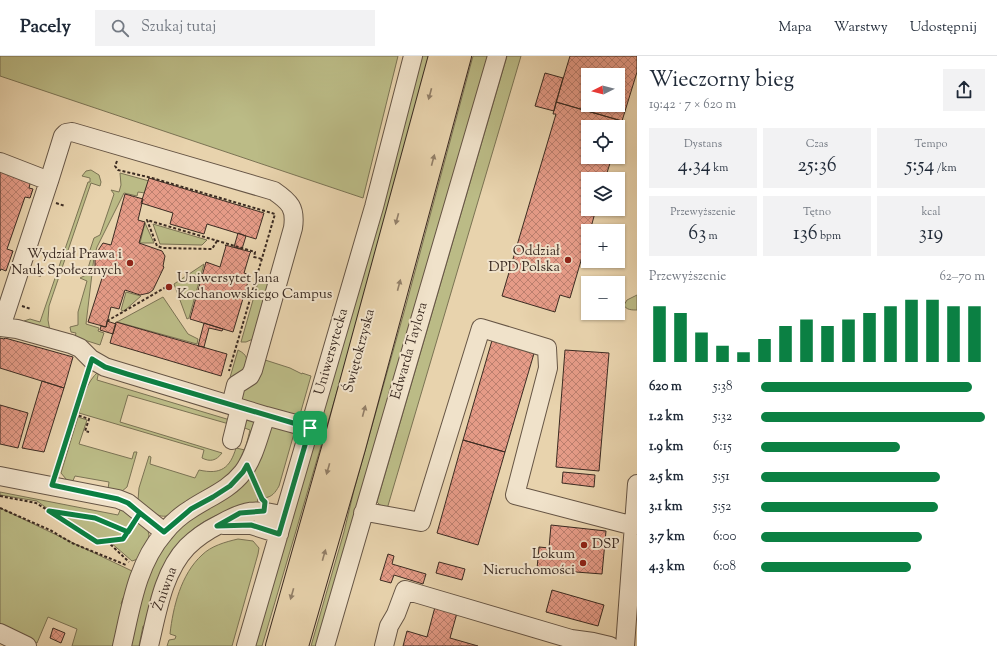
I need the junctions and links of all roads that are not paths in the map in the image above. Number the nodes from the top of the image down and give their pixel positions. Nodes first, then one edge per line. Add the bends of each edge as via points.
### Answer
1 (413, 56) edge
2 (440, 56) edge
3 (460, 56) edge
4 (496, 56) edge
5 (0, 162) edge
6 (49, 181) junction
7 (5, 298) edge
8 (235, 407) junction
9 (266, 416) junction
10 (310, 428) junction
11 (232, 440) dead end
12 (0, 476) edge
13 (637, 484) edge
14 (363, 513) junction
15 (284, 516) junction
16 (217, 526) junction
17 (634, 526) junction
18 (164, 532) junction
19 (279, 534) junction
20 (0, 633) edge
21 (151, 638) edge
22 (570, 643) edge
23 (27, 646) edge
24 (122, 646) edge
25 (246, 646) edge
26 (277, 646) edge
27 (297, 646) edge
28 (326, 646) edge
29 (384, 646) edge
30 (610, 646) edge
31 (625, 646) edge

1 - 10 street, Uniwersytecka via 374,207
2 -> 26 highway, Świętokrzyska
27 -> 3 highway, Świętokrzyska via 358,434
4 - 14 street, Edwarda Taylora
5 - 6 street
6 - 7 street
6 - 8 street via 63,136 72,132 274,191 289,202 294,213 294,228 253,370 250,376 236,385
7 - 8 street via 1,327 71,344 105,367
8 - 9 street
8 - 11 street
9 - 10 street
9 - 18 street via 252,458 243,472 230,486 191,509
10 - 15 street, Uniwersytecka
12 - 18 street via 118,499 128,503
13 - 17 street
14 - 17 street via 421,522 481,328 547,348 548,368 515,495
14 - 28 street, Edwarda Taylora
15 - 16 street, Żniwna via 264,511 240,513
15 - 19 street, Uniwersytecka
16 - 19 street, Żniwna via 251,525
16 - 21 street, Żniwna via 194,540 177,560 167,580
17 - 31 street
18 - 24 street via 143,567
19 - 25 street, Uniwersytecka
20 - 23 street
22 - 29 street via 405,590 389,626
22 - 30 street via 593,642

